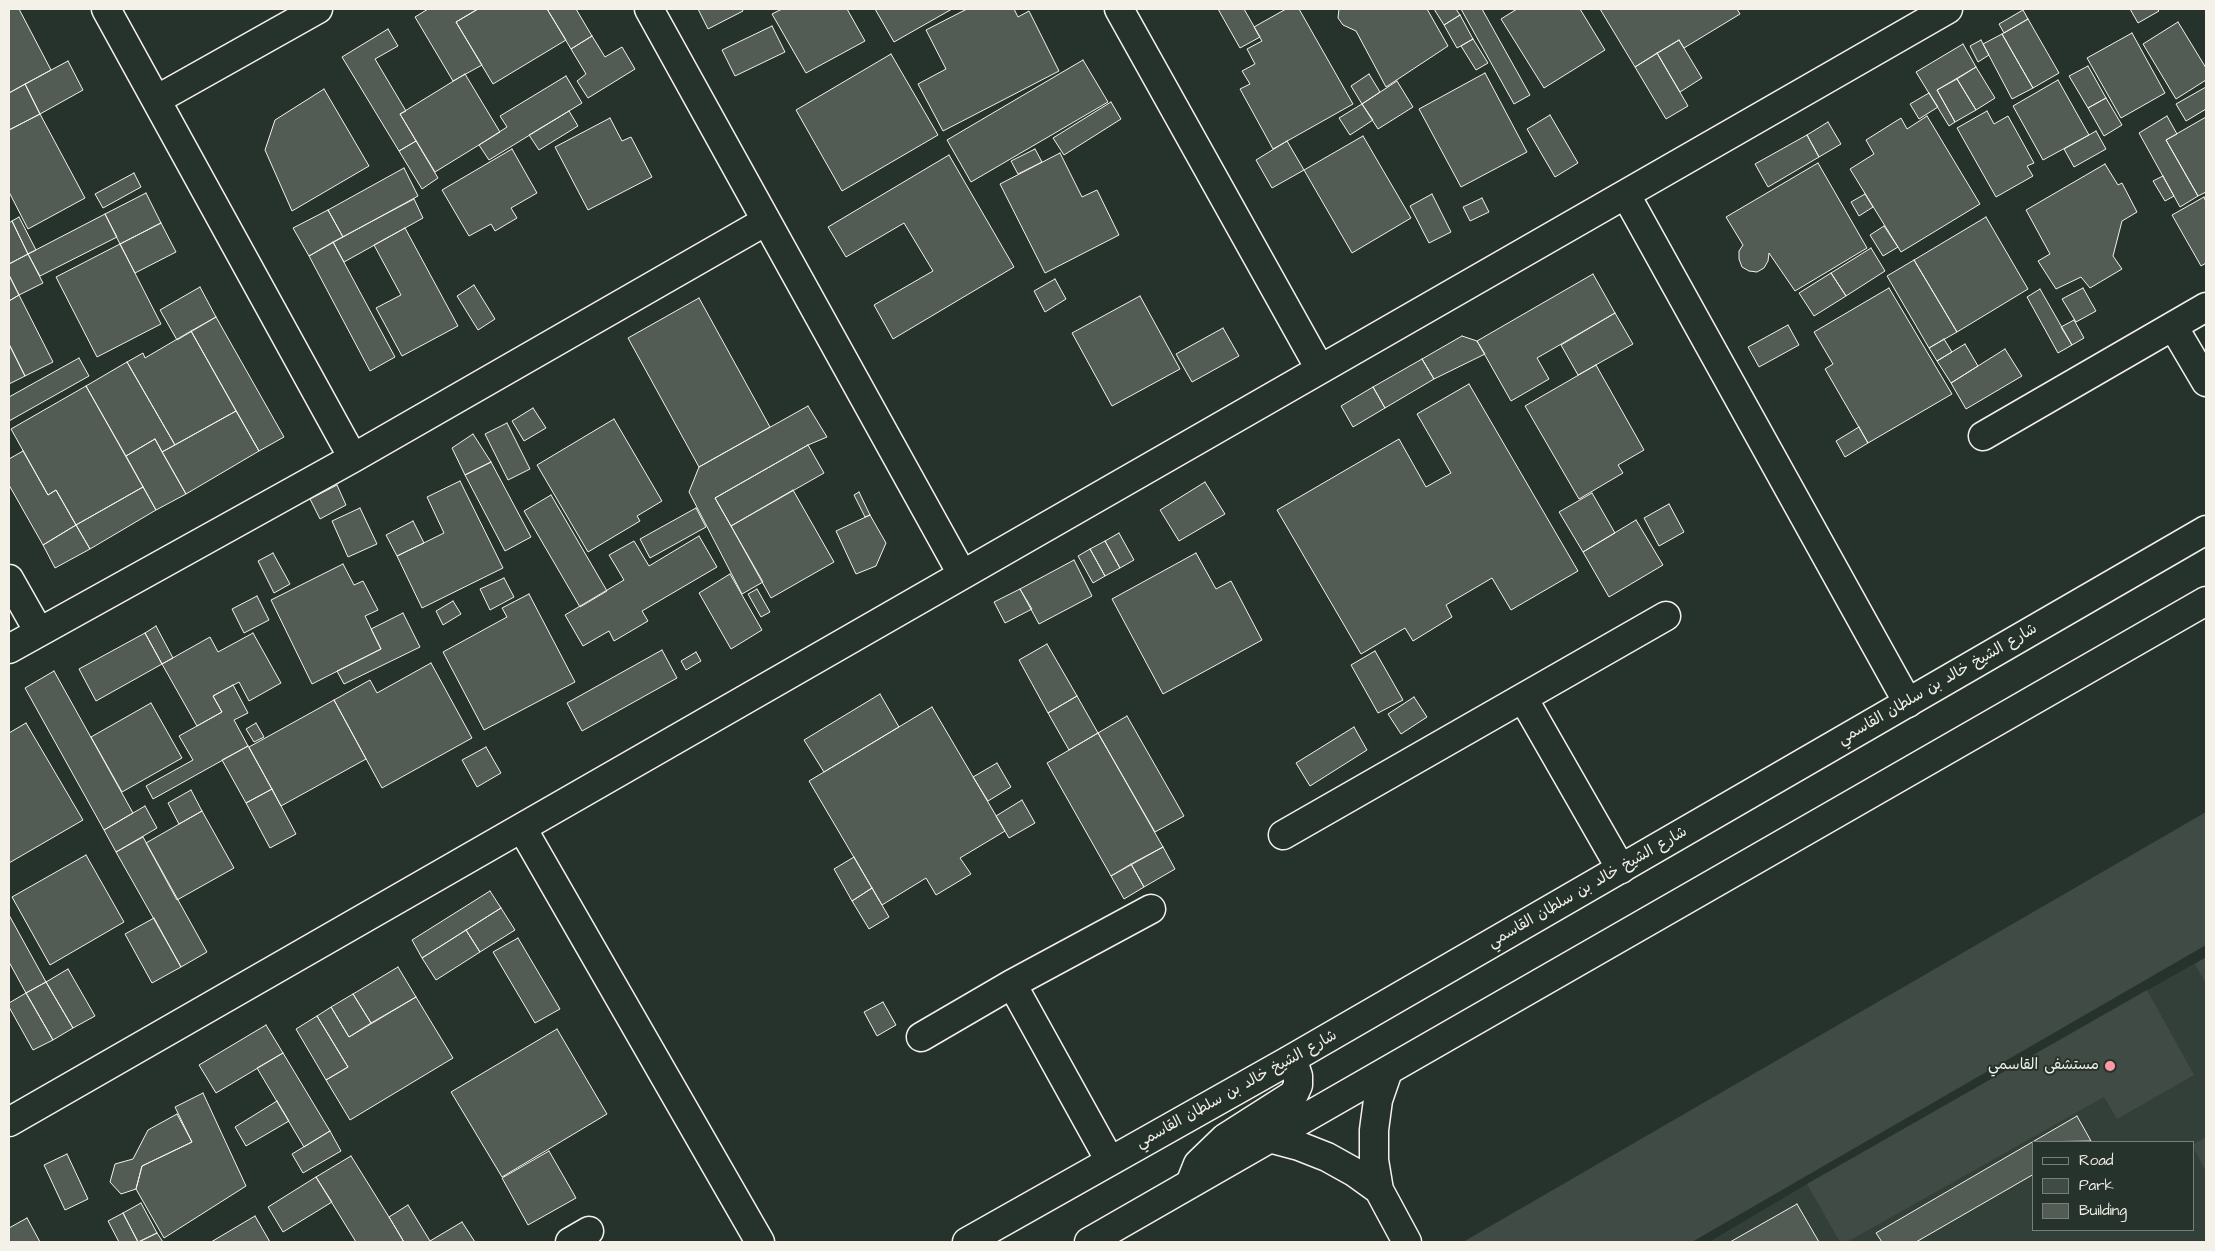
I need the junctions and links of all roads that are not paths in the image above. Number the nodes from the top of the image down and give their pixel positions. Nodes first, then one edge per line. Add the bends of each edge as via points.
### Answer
1 (106, 9) edge
2 (318, 9) edge
3 (649, 9) edge
4 (1118, 9) edge
5 (1948, 9) edge
6 (156, 100) junction
7 (1626, 195) junction
8 (766, 221) junction
9 (2206, 307) edge
10 (2173, 326) junction
11 (1320, 369) junction
12 (2206, 382) edge
13 (1983, 436) dead end
14 (353, 458) junction
15 (2206, 530) edge
16 (962, 574) junction
17 (9, 579) edge
18 (2206, 601) edge
19 (1666, 616) dead end
20 (38, 632) junction
21 (9, 649) edge
22 (1523, 698) junction
23 (1908, 703) junction
24 (522, 828) junction
25 (1283, 835) dead end
26 (1621, 869) junction
27 (1152, 909) dead end
28 (1012, 984) junction
29 (921, 1037) dead end
30 (1288, 1061) junction
31 (1388, 1071) junction
32 (9, 1122) edge
33 (1269, 1138) junction
34 (1110, 1161) junction
35 (1191, 1183) junction
36 (1379, 1190) junction
37 (760, 1242) edge
38 (967, 1242) edge
39 (1089, 1242) edge
40 (1407, 1242) edge

1 - 6 street
2 - 6 street
3 - 8 street
4 - 11 street
5 - 7 street
6 - 14 street
7 - 11 street
7 - 23 street
8 - 14 street
8 - 16 street
9 - 10 street
10 - 12 street
10 - 13 street
11 - 16 street
14 - 20 street
15 - 23 street, شارع الشيخ خالد بن سلطان القاسمي
16 - 24 street
17 - 20 street
18 - 31 street
19 - 22 street
20 - 21 street
22 - 25 street
22 - 26 street
23 - 26 street, شارع الشيخ خالد بن سلطان القاسمي
24 - 32 street
24 - 37 street
26 - 30 street, شارع الشيخ خالد بن سلطان القاسمي
27 - 28 street
28 - 29 street
28 - 34 street
30 - 34 street, شارع الشيخ خالد بن سلطان القاسمي
30 - 35 street via 1298,1076 1294,1094 1211,1150 1198,1164
31 - 33 street
31 - 36 street via 1378,1100 1374,1130
33 - 35 street
33 - 36 street via 1328,1158
34 - 38 street, شارع الشيخ خالد بن سلطان القاسمي
35 - 39 street
36 - 40 street

